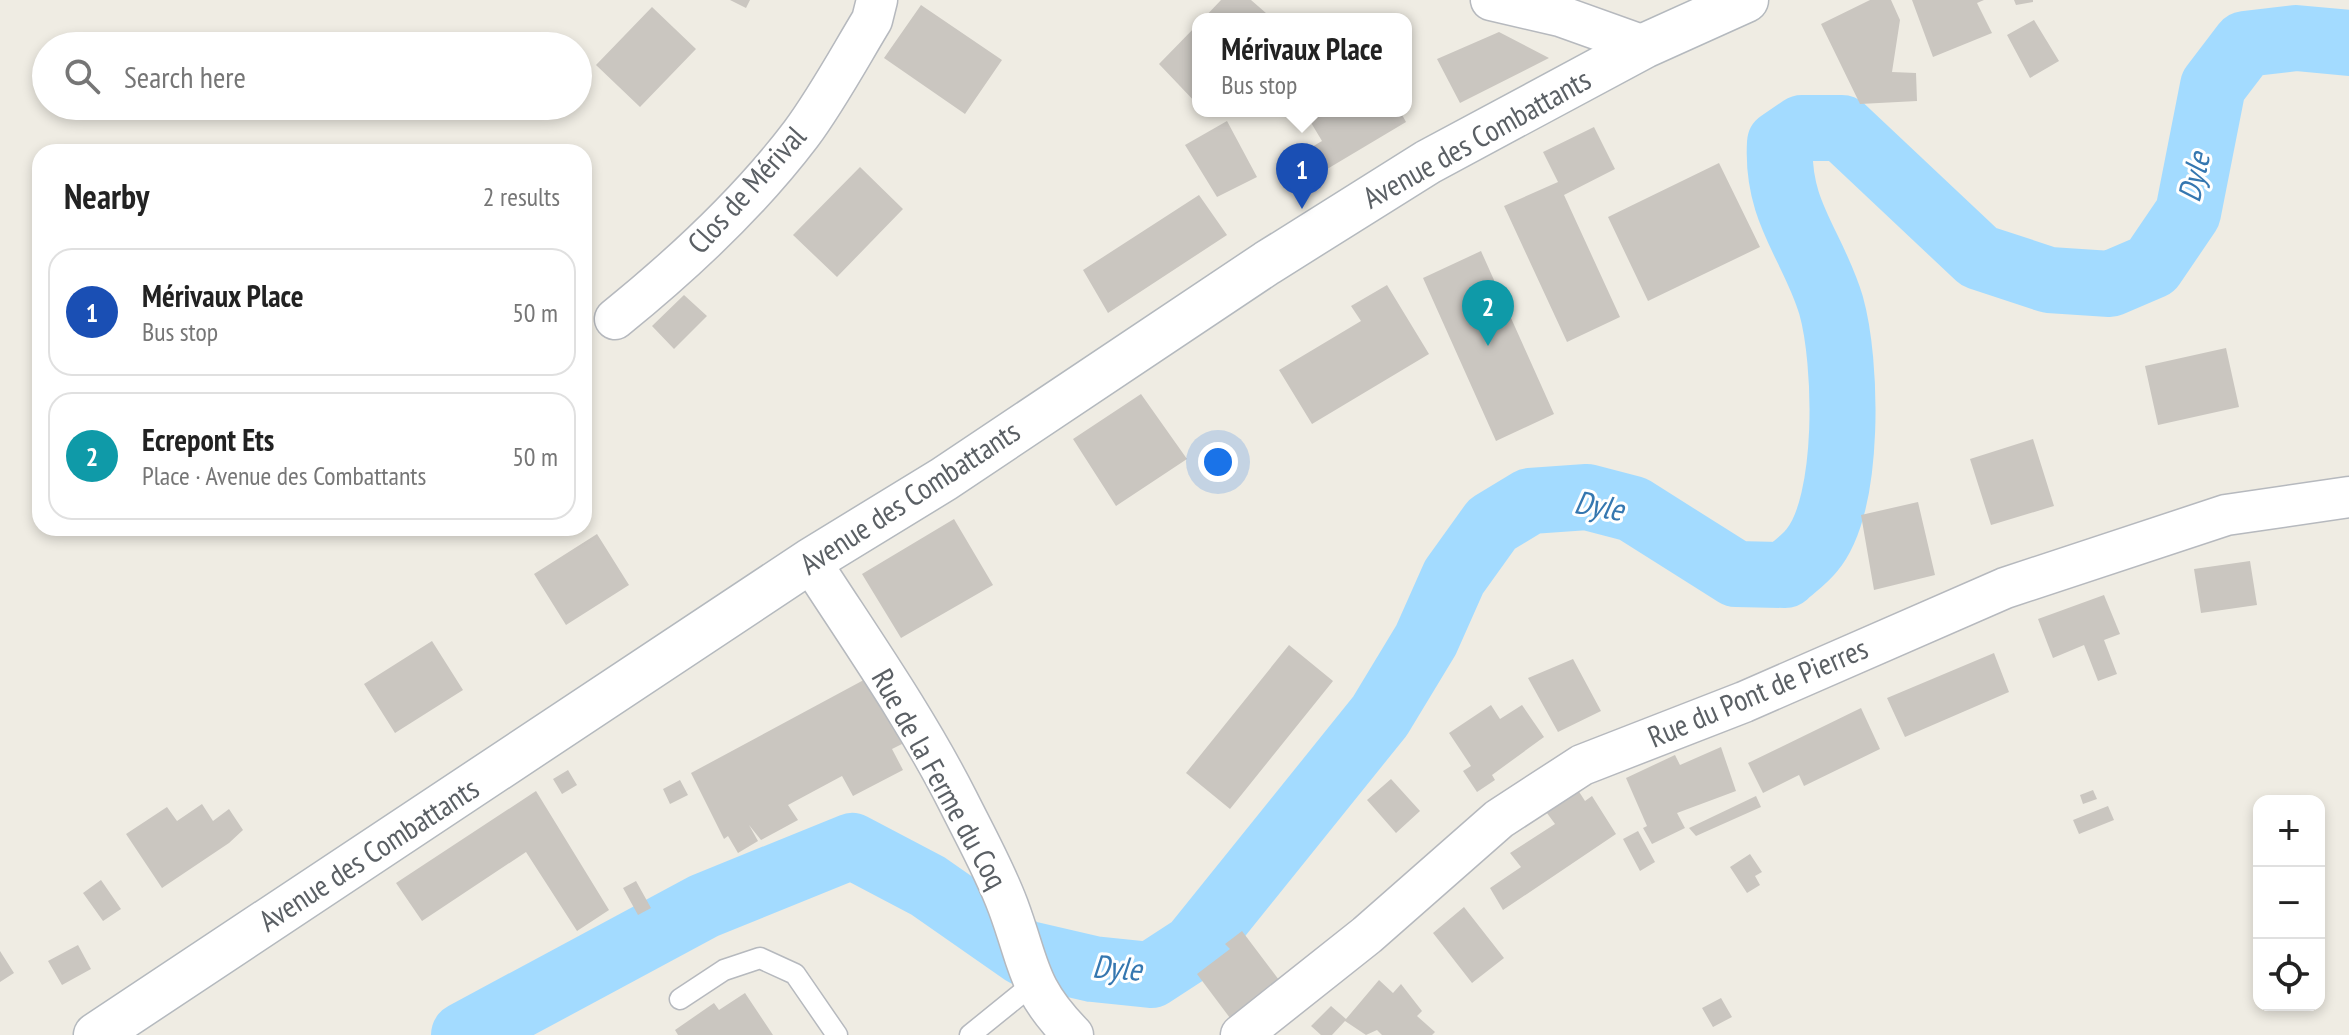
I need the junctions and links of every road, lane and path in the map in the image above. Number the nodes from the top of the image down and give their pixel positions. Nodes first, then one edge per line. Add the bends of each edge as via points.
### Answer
1 (877, 0) edge
2 (1491, 0) edge
3 (1746, 0) edge
4 (1644, 46) junction
5 (615, 319) dead end
6 (2349, 497) edge
7 (810, 561) junction
8 (1039, 995) junction
9 (680, 999) dead end
10 (96, 1035) edge
11 (837, 1035) edge
12 (970, 1035) edge
13 (1073, 1035) edge
14 (1241, 1035) edge

1 - 5 street, Clos de Mérival via 872,20 802,132 757,188 669,276
2 - 4 street via 1560,16
3 - 4 main road, Avenue des Combattants
4 - 7 main road, Avenue des Combattants via 1428,162
6 - 14 street, Rue du Pont de Pierres via 2226,515 2005,588 1744,702 1582,765 1499,819 1367,935
7 - 8 street, Rue de la Ferme du Coq via 956,799 1008,905
7 - 10 main road, Avenue des Combattants
8 - 12 lane
8 - 13 street
9 - 11 lane via 724,970 760,958 795,974

